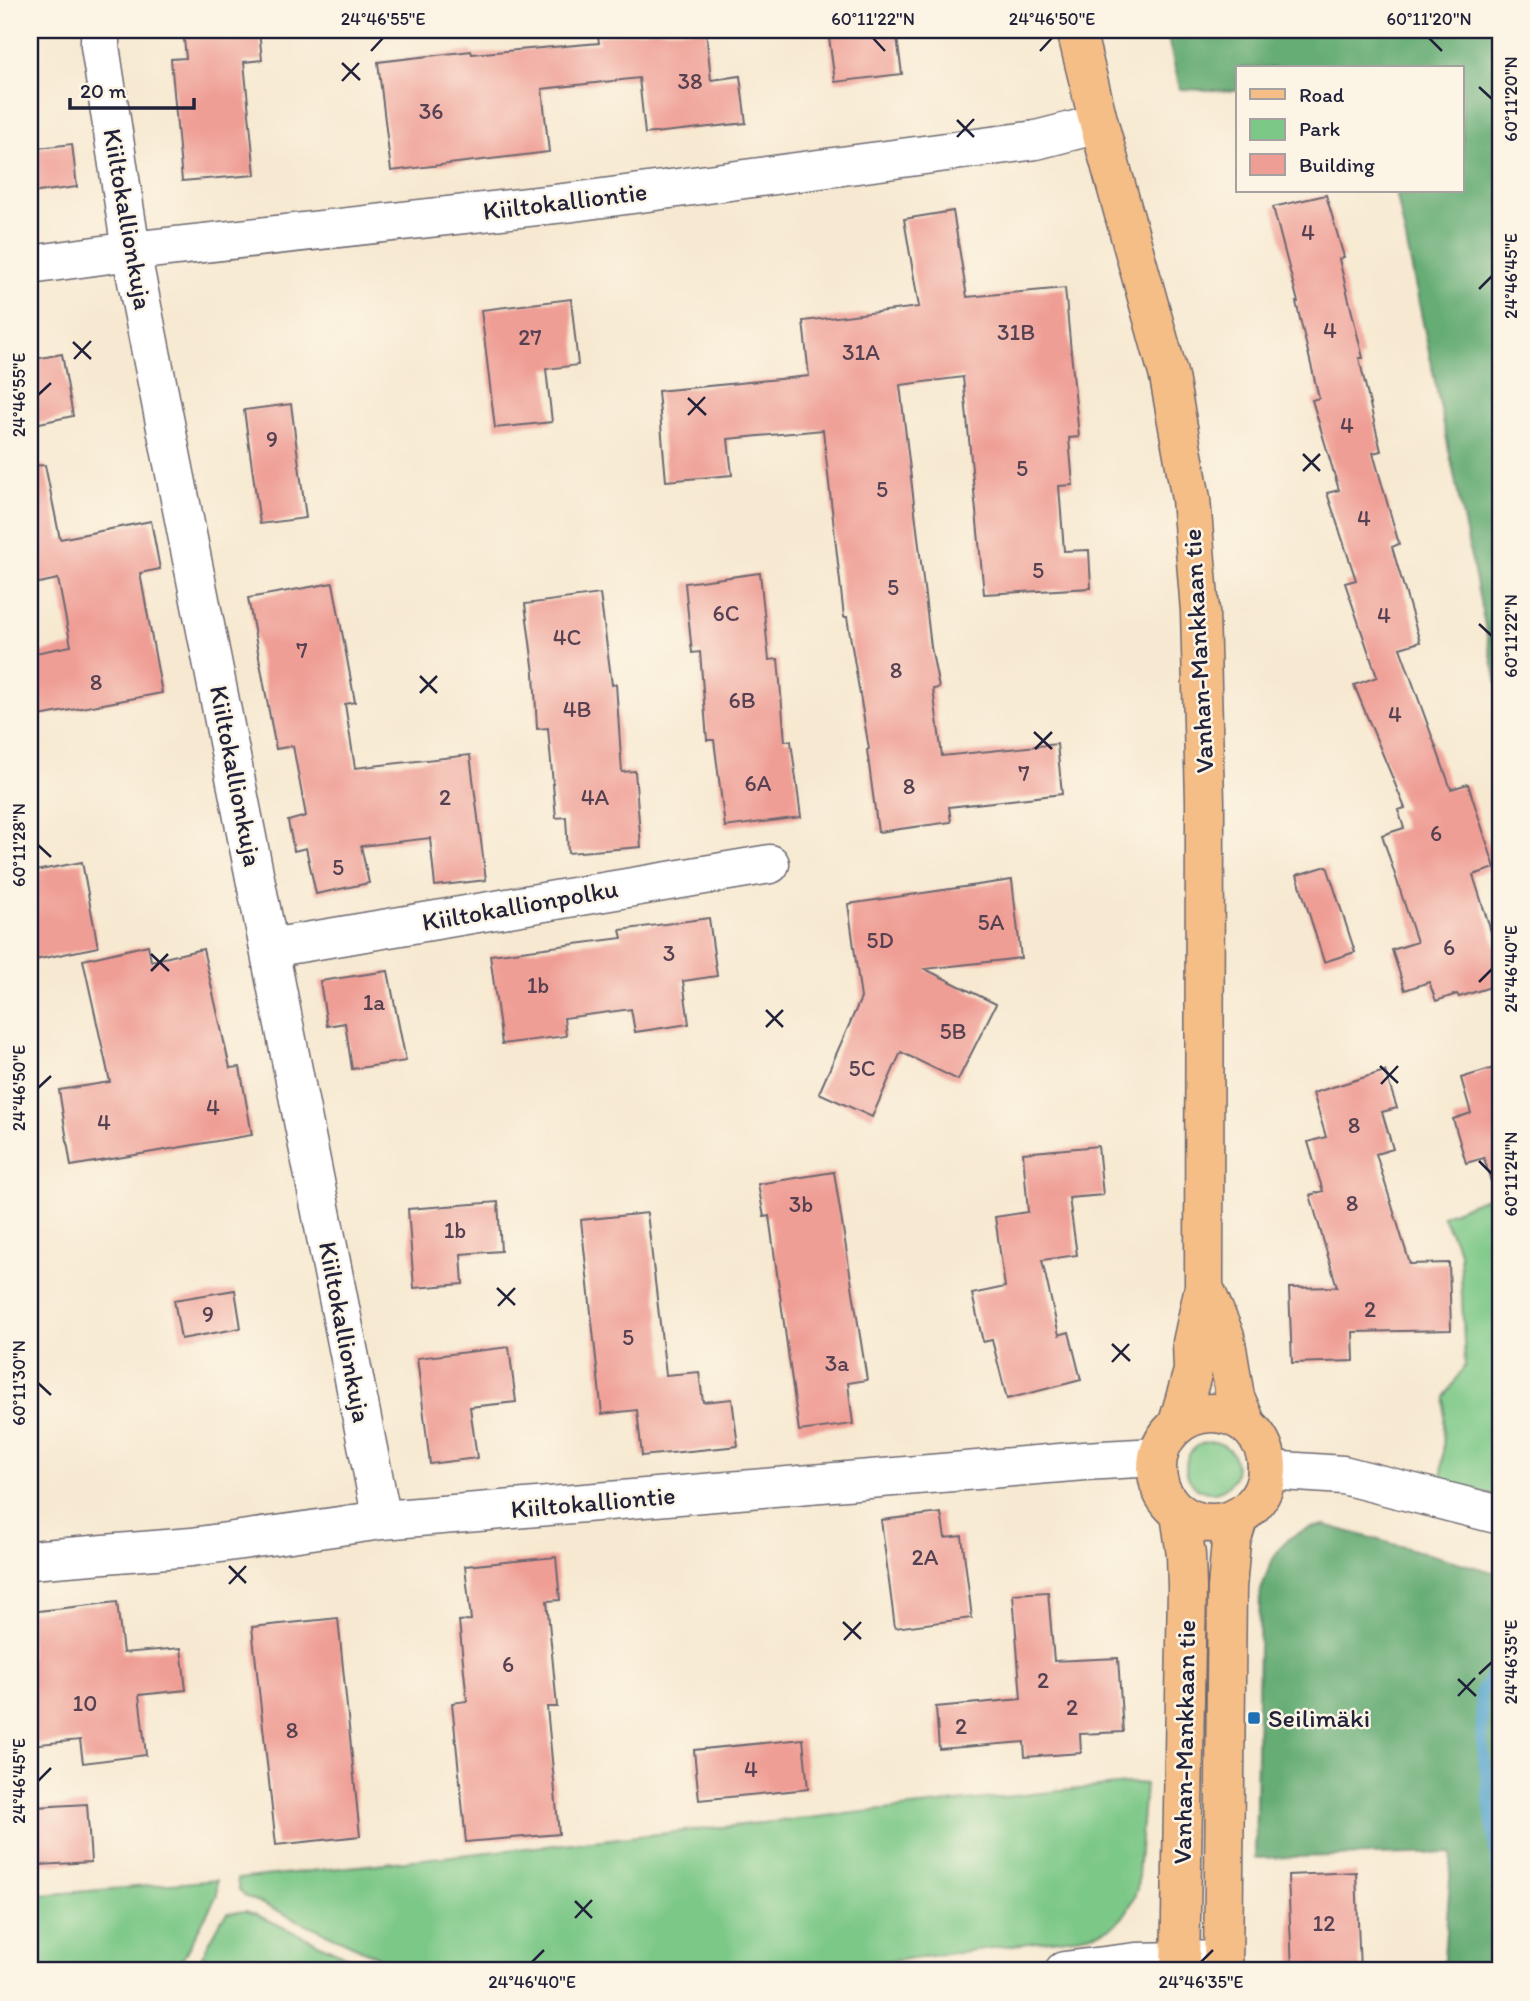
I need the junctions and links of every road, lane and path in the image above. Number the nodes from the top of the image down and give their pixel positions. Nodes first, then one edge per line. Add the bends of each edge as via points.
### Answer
1 (100, 30) edge
2 (1076, 30) edge
3 (1099, 124) junction
4 (131, 251) junction
5 (30, 265) edge
6 (770, 864) dead end
7 (270, 948) junction
8 (1204, 1287) junction
9 (1178, 1423) junction
10 (1247, 1424) junction
11 (1157, 1457) junction
12 (1267, 1470) junction
13 (1180, 1514) junction
14 (1500, 1515) edge
15 (1239, 1516) junction
16 (382, 1520) junction
17 (30, 1560) edge
18 (1180, 1966) edge
19 (1223, 1966) edge
20 (1064, 1971) edge

1 - 4 street, Kiiltokallionkuja
2 - 3 main road, Vanhan-Mankkaan tie
3 - 4 street, Kiiltokalliontie via 1036,139 573,202
3 - 8 main road, Vanhan-Mankkaan tie via 1169,377 1191,499 1200,611 1205,801
4 - 5 street, Kiiltokalliontie
4 - 7 street, Kiiltokallionkuja
6 - 7 street, Kiiltokallionpolku
7 - 16 street, Kiiltokallionkuja
8 - 9 main road, Vanhan-Mankkaan tie via 1192,1343 1193,1371
8 - 10 main road, Vanhan-Mankkaan tie via 1225,1336 1235,1397
9 - 10 main road via 1203,1413
9 - 11 main road
10 - 12 main road via 1258,1435
11 - 13 main road via 1163,1496
11 - 16 street, Kiiltokalliontie
12 - 14 street via 1343,1475
12 - 15 main road via 1258,1500
13 - 15 main road via 1209,1524
13 - 18 main road, Vanhan-Mankkaan tie via 1187,1588
15 - 19 main road, Vanhan-Mankkaan tie via 1231,1542 1227,1588
16 - 17 street, Kiiltokalliontie via 192,1547
18 - 19 street
18 - 20 street via 1136,1962

